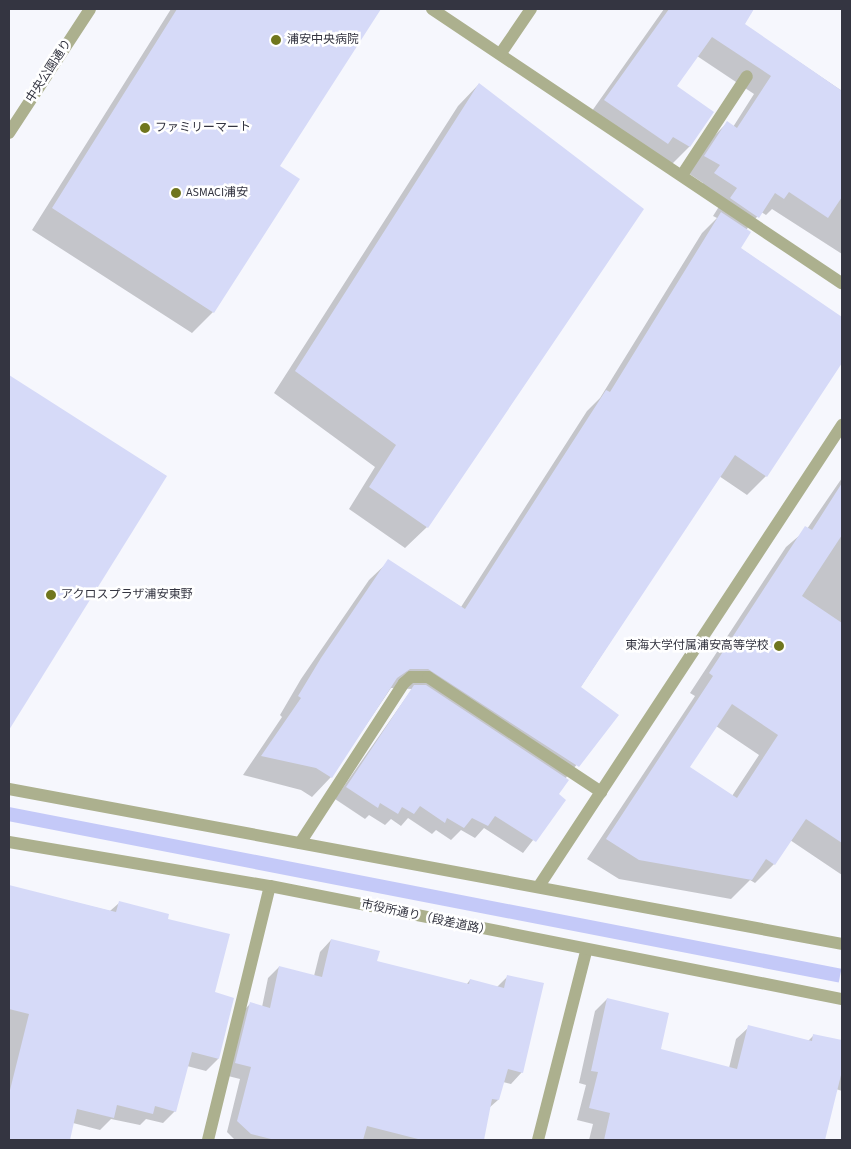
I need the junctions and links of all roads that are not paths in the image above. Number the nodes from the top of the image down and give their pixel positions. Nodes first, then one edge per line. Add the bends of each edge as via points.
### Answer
1 (90, 9) edge
2 (432, 9) edge
3 (531, 9) edge
4 (501, 53) junction
5 (747, 76) dead end
6 (9, 133) edge
7 (682, 175) junction
8 (842, 283) edge
9 (842, 425) edge
10 (9, 789) edge
11 (601, 792) junction
12 (9, 842) edge
13 (300, 843) junction
14 (270, 886) junction
15 (539, 886) junction
16 (842, 944) edge
17 (586, 951) junction
18 (842, 999) edge
19 (208, 1140) edge
20 (538, 1140) edge

1 - 6 street, 中央公園通り
2 - 4 street
3 - 4 street
4 - 7 street
5 - 7 street
7 - 8 street
9 - 11 street
10 - 13 street
11 - 13 street via 428,677 411,677
11 - 15 street
12 - 14 street, 市役所通り（段差道路）
13 - 15 street
14 - 17 street, 市役所通り（段差道路）
14 - 19 street
15 - 16 street
17 - 18 street, 市役所通り（段差道路）
17 - 20 street

